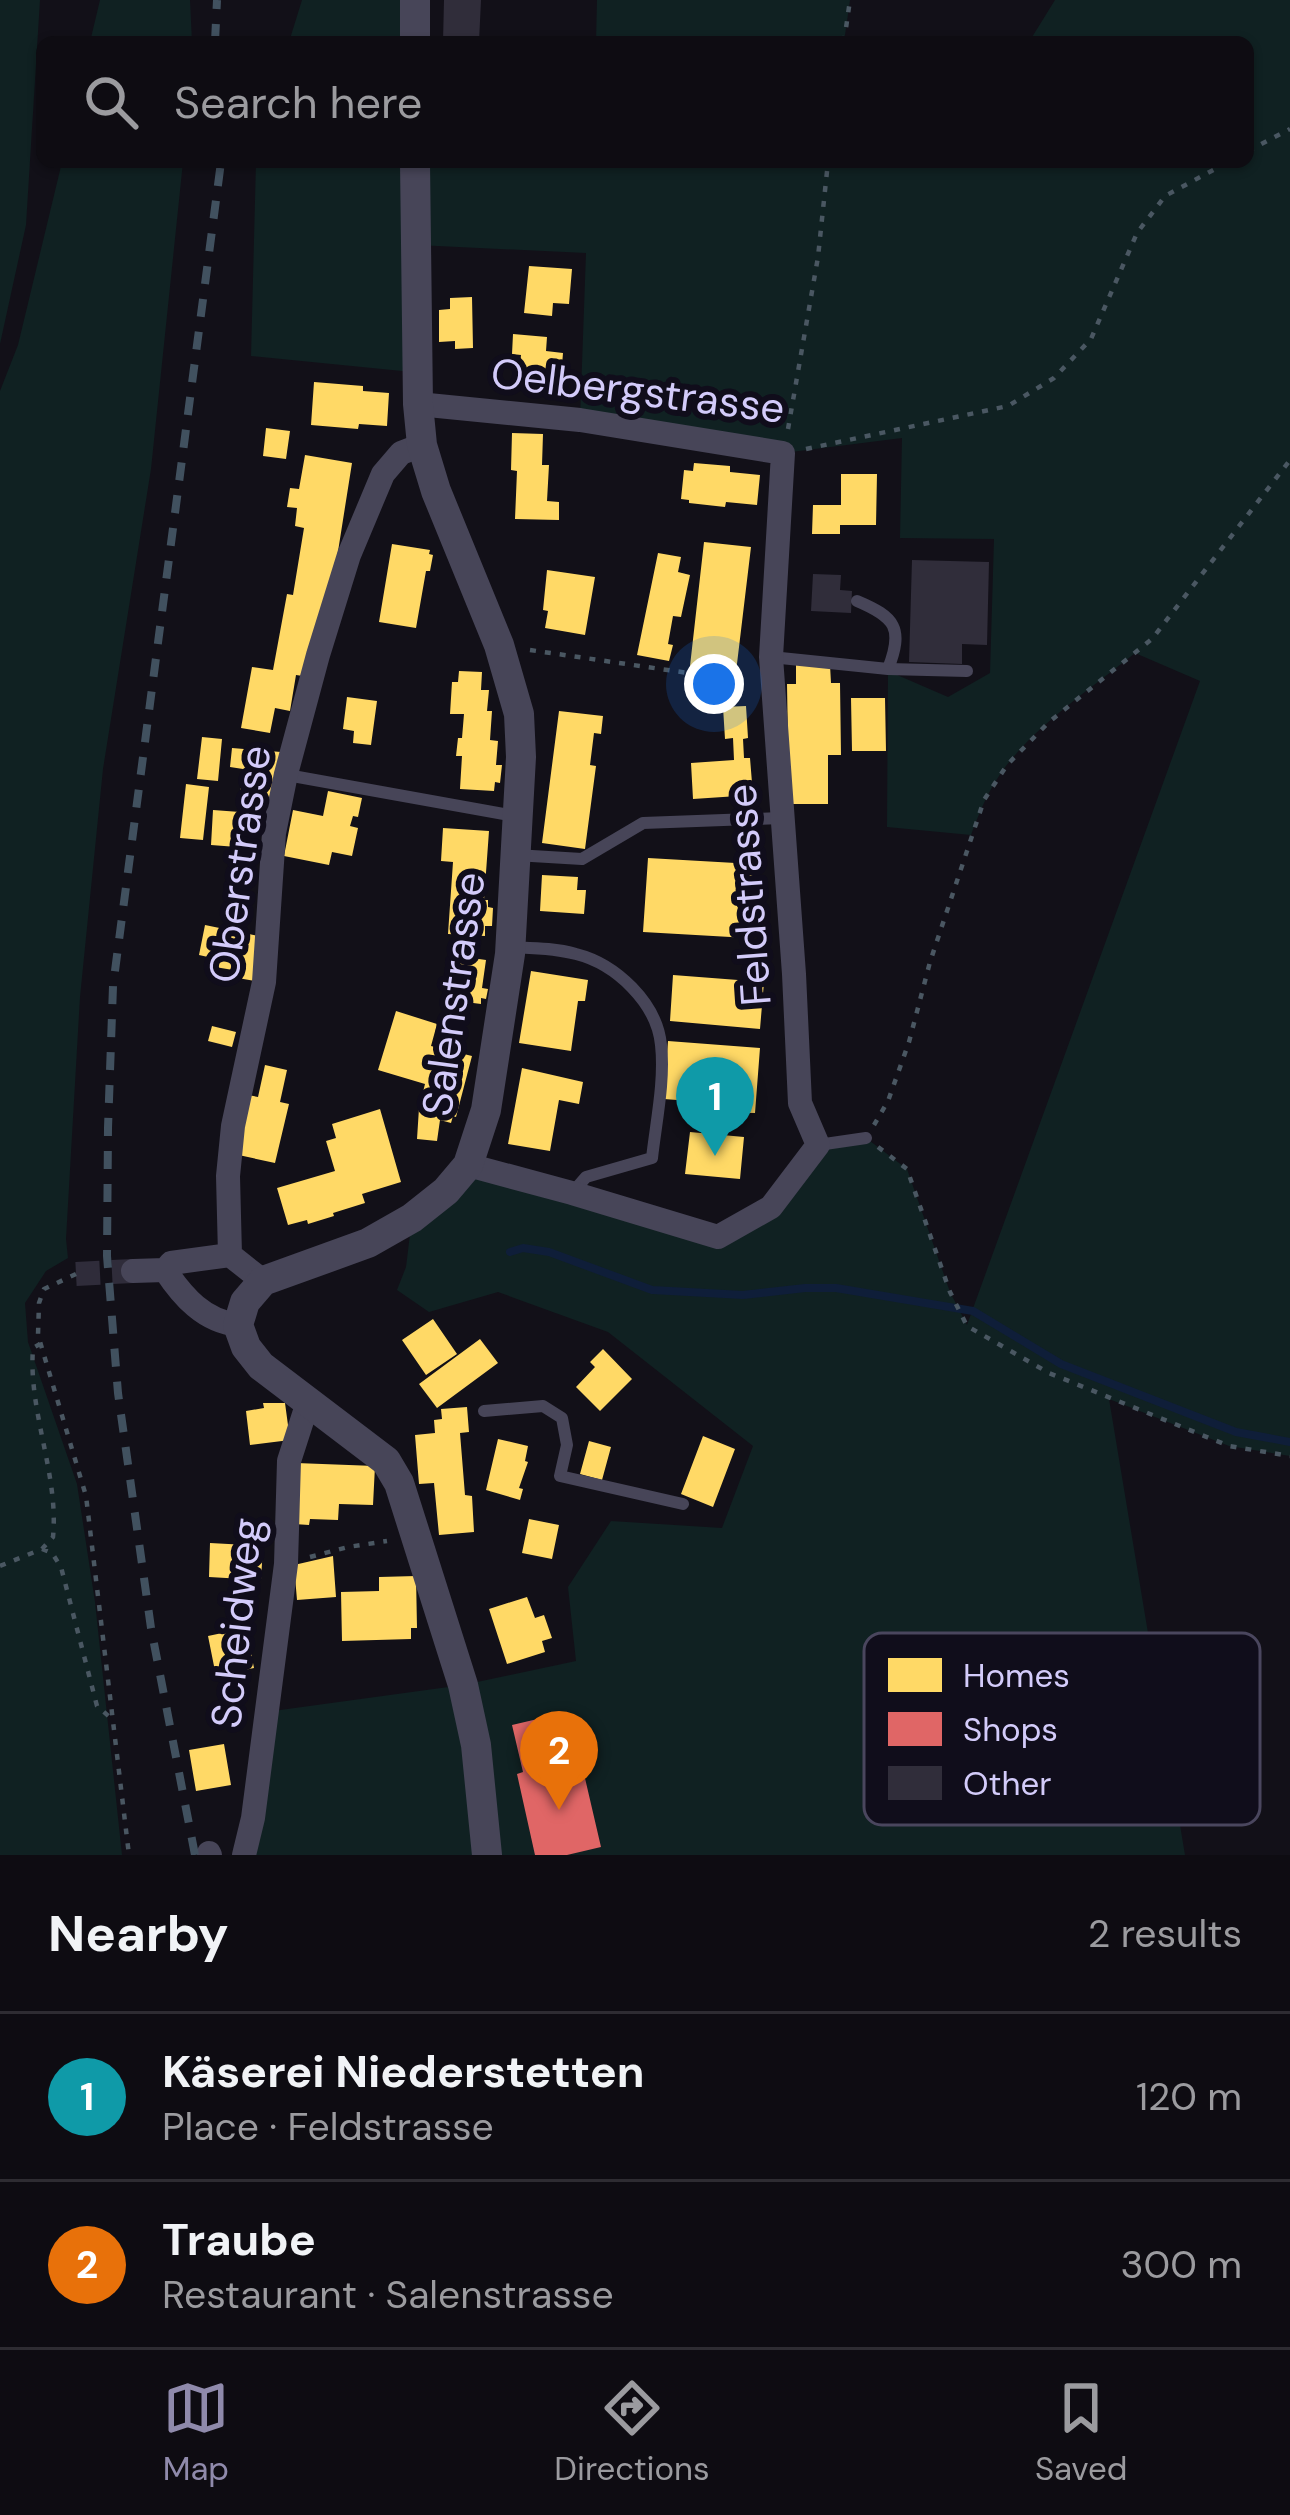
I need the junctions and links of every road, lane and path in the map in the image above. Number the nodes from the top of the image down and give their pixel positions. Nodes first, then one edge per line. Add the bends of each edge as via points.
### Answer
1 (416, 0) edge
2 (850, 0) edge
3 (415, 36) edge
4 (845, 36) edge
5 (1290, 129) edge
6 (1254, 149) edge
7 (415, 168) edge
8 (828, 168) edge
9 (1217, 168) edge
10 (418, 404) junction
11 (422, 446) junction
12 (783, 453) junction
13 (1290, 460) edge
14 (857, 601) dead end
15 (499, 645) junction
16 (771, 657) junction
17 (888, 669) junction
18 (967, 671) dead end
19 (774, 686) junction
20 (286, 774) junction
21 (517, 816) junction
22 (782, 818) junction
23 (514, 854) junction
24 (511, 947) junction
25 (866, 1138) junction
26 (818, 1145) junction
27 (468, 1165) junction
28 (572, 1193) junction
29 (230, 1255) junction
30 (165, 1270) junction
31 (133, 1271) tunnel mouth
32 (76, 1274) tunnel mouth
33 (262, 1281) junction
34 (238, 1325) junction
35 (40, 1344) junction
36 (308, 1402) junction
37 (484, 1411) dead end
38 (1290, 1456) edge
39 (683, 1504) dead end
40 (417, 1537) junction
41 (42, 1549) junction
42 (286, 1564) junction
43 (0, 1567) edge
44 (114, 1721) junction
45 (129, 1855) edge
46 (244, 1855) edge
47 (487, 1855) edge

1 - 3 street
2 - 4 path
5 - 6 path
7 - 10 street, Salenstrasse
8 - 12 path
9 - 12 path, Oelbergstrasse via 1165,196 1137,233 1091,339 1054,378 1008,406
10 - 11 street, Salenstrasse
10 - 12 street, Oelbergstrasse
11 - 15 street, Salenstrasse
11 - 20 street, Oberstrasse via 401,453 383,474 350,555
12 - 16 street, Feldstrasse
13 - 25 path via 1152,639 1049,722 984,800 909,1042
14 - 17 lane via 894,625
15 - 19 path
15 - 21 street, Salenstrasse via 519,714
16 - 17 lane
16 - 19 street, Feldstrasse
17 - 18 lane
19 - 22 street, Feldstrasse
20 - 21 lane
20 - 29 street, Oberstrasse via 263,982 233,1126
21 - 23 street, Salenstrasse
22 - 23 lane via 643,823 582,859
22 - 26 street, Feldstrasse via 800,1103
23 - 24 street, Salenstrasse
24 - 27 street, Salenstrasse via 486,1110
24 - 28 lane via 579,954 607,969 634,988 661,1044 652,1158 586,1177
25 - 26 lane
25 - 38 path via 908,1169 967,1326 1049,1373 1229,1446
26 - 28 street via 772,1207 718,1237
27 - 28 street
27 - 33 street, Salenstrasse via 397,1227
29 - 30 street
29 - 33 street
30 - 31 street
30 - 34 street via 205,1314
32 - 35 path via 44,1289
33 - 34 street
34 - 36 street via 261,1366
35 - 41 path via 31,1373 56,1513
35 - 44 path via 86,1496
36 - 40 street via 386,1461
36 - 42 street, Scheidweg via 290,1461
37 - 39 lane via 543,1406 562,1418 560,1476
40 - 42 path
40 - 47 street via 476,1745
41 - 43 path
41 - 44 path via 61,1567 97,1706
42 - 46 street, Scheidweg
44 - 45 path

